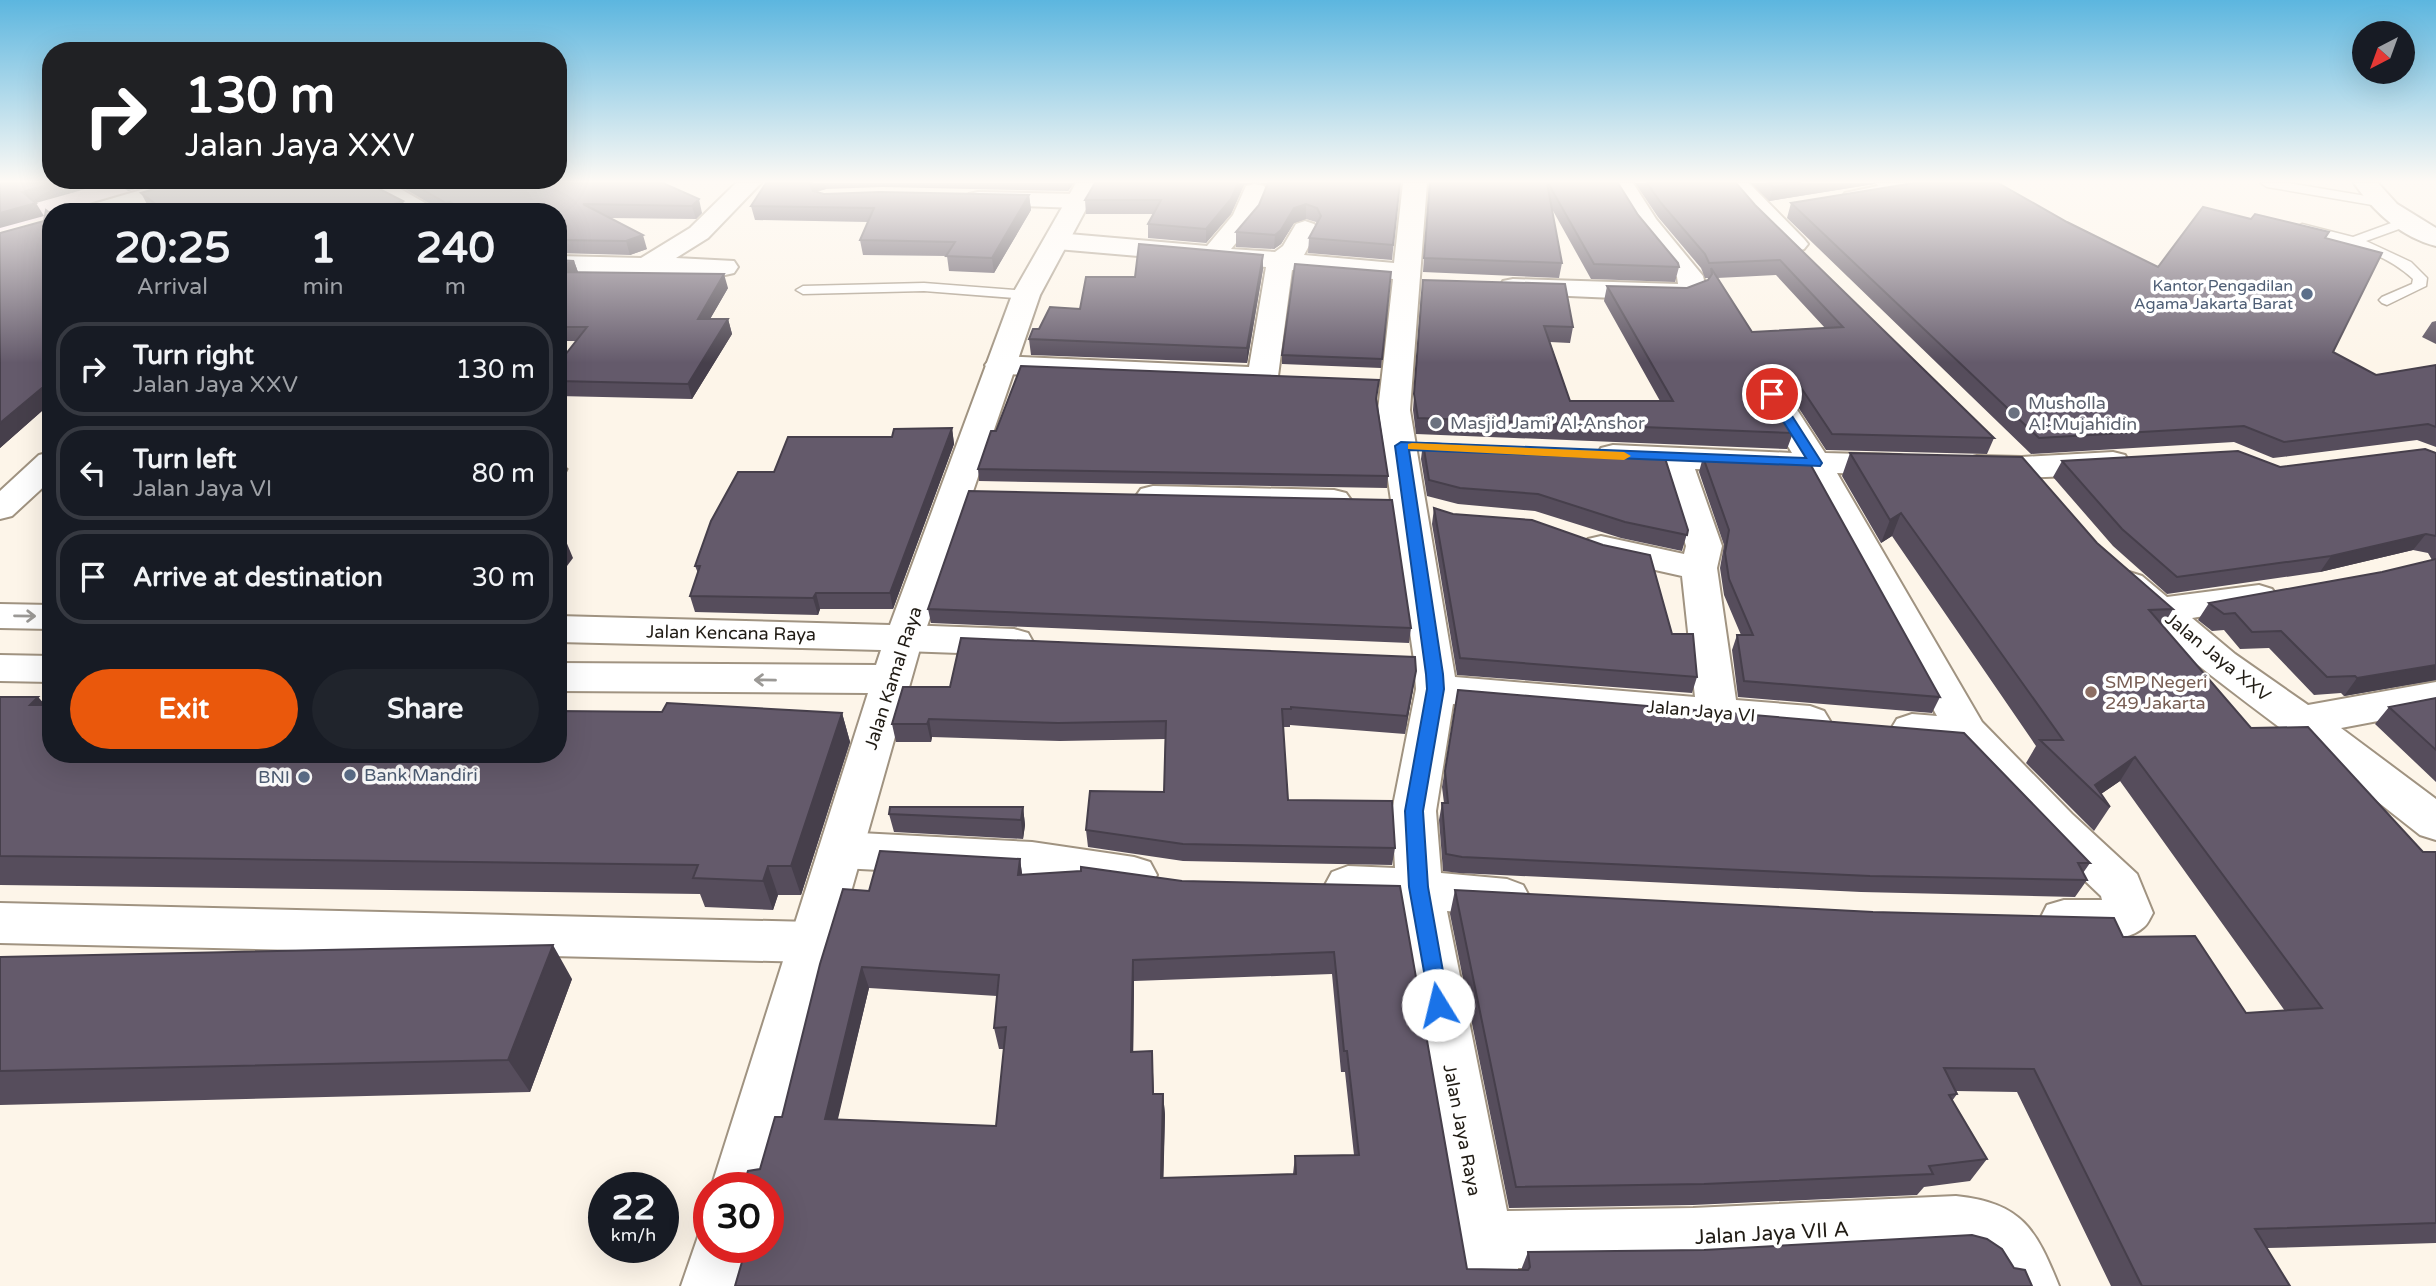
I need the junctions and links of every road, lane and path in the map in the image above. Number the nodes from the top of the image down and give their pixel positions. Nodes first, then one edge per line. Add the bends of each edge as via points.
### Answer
1 (683, 243) edge
2 (1056, 243) edge
3 (1078, 243) edge
4 (1222, 243) edge
5 (1298, 243) edge
6 (1416, 243) edge
7 (1663, 243) edge
8 (1799, 243) edge
9 (2358, 243) edge
10 (1214, 256) junction
11 (1810, 259) edge
12 (1281, 261) junction
13 (567, 264) edge
14 (647, 265) junction
15 (725, 267) dead end
16 (1416, 279) junction
17 (1489, 286) edge
18 (803, 290) dead end
19 (1026, 295) junction
20 (2387, 300) dead end
21 (1000, 365) junction
22 (1263, 376) junction
23 (1293, 378) edge
24 (1772, 394) edge
25 (1993, 439) edge
26 (1579, 454) edge
27 (1675, 458) junction
28 (2148, 460) edge
29 (1815, 463) junction
30 (2022, 467) junction
31 (42, 470) edge
32 (1125, 495) edge
33 (2047, 498) edge
34 (1407, 505) junction
35 (0, 509) edge
36 (1573, 538) edge
37 (2101, 558) edge
38 (1699, 568) junction
39 (2287, 592) edge
40 (2161, 610) junction
41 (0, 616) edge
42 (42, 617) edge
43 (567, 629) edge
44 (904, 638) junction
45 (1053, 644) edge
46 (1393, 658) edge
47 (0, 668) edge
48 (42, 669) edge
49 (1435, 674) junction
50 (567, 677) edge
51 (890, 680) junction
52 (2436, 696) edge
53 (1717, 711) junction
54 (2298, 721) junction
55 (1967, 733) junction
56 (2436, 823) edge
57 (841, 850) junction
58 (1169, 880) edge
59 (1311, 884) edge
60 (1419, 887) junction
61 (1555, 900) edge
62 (2025, 918) edge
63 (0, 923) edge
64 (813, 942) junction
65 (744, 1172) edge
66 (717, 1263) edge
67 (1487, 1263) edge
68 (710, 1286) edge
69 (2030, 1286) edge

1 - 14 street
2 - 19 street, Jalan Kamal Raya
3 - 10 street
4 - 10 street
5 - 12 street
6 - 16 street, Jalan Jaya Raya
7 - 17 street via 1690,276 1692,288 1688,291
8 - 11 street
9 - 20 lane via 2406,265 2420,278 2419,286
10 - 12 street
12 - 16 street
12 - 22 street
13 - 14 street
14 - 15 street
16 - 34 street, Jalan Jaya Raya via 1384,381 1415,447
18 - 19 lane via 924,287
19 - 21 street, Jalan Kamal Raya
21 - 22 street
21 - 44 street, Jalan Kamal Raya via 974,493
22 - 23 street
24 - 29 street
25 - 30 street
26 - 27 street
27 - 29 street
27 - 38 street via 1704,547
28 - 30 street
29 - 30 street
29 - 55 street
30 - 33 street
31 - 35 street
32 - 34 street
34 - 49 street, Jalan Jaya Raya
36 - 38 street
37 - 40 street, Jalan Jaya XXV
38 - 53 street
39 - 40 street
40 - 54 street, Jalan Jaya XXV
41 -> 42 street
43 - 44 street, Jalan Kencana Raya
44 - 45 street
44 - 51 street, Jalan Kamal Raya
46 - 49 street, Jalan Jaya VI
47 - 48 street
49 - 53 street, Jalan Jaya VI
49 - 60 street, Jalan Jaya Raya via 1414,811
51 -> 50 street
51 - 57 street, Jalan Kamal Raya
52 - 54 street
53 - 55 street, Jalan Jaya VI
54 - 56 street, Jalan Jaya XXV
55 - 62 street via 2121,887 2129,913 2108,920
57 - 58 street via 1032,860
57 - 64 street, Jalan Kamal Raya
59 - 60 street
60 - 61 street via 1459,895
60 - 67 street, Jalan Jaya Raya
63 - 64 street
64 - 65 street, Jalan Kamal Raya
66 - 68 street
67 - 69 street, Jalan Jaya VII A via 1693,1237 1956,1224 1977,1226 2001,1237 2012,1248

